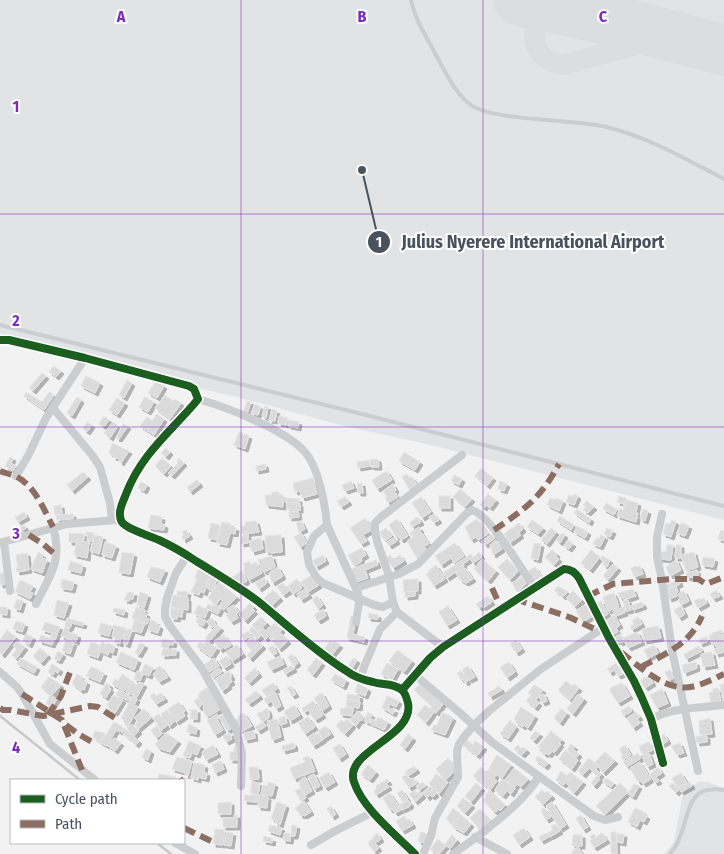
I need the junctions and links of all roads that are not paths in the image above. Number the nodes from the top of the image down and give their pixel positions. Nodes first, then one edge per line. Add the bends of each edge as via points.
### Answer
1 (411, 0) edge
2 (724, 179) edge
3 (0, 325) edge
4 (0, 340) edge
5 (85, 358) junction
6 (198, 399) junction
7 (53, 408) junction
8 (462, 455) dead end
9 (16, 476) dead end
10 (724, 506) edge
11 (662, 514) dead end
12 (116, 520) junction
13 (327, 525) junction
14 (53, 528) junction
15 (2, 543) edge
16 (187, 556) junction
17 (389, 576) junction
18 (534, 587) junction
19 (356, 588) junction
20 (10, 591) dead end
21 (359, 598) junction
22 (393, 602) junction
23 (36, 604) dead end
24 (396, 612) junction
25 (356, 622) dead end
26 (603, 628) junction
27 (442, 647) junction
28 (0, 672) edge
29 (415, 675) junction
30 (361, 679) junction
31 (402, 690) junction
32 (724, 705) edge
33 (685, 708) junction
34 (650, 719) junction
35 (474, 725) junction
36 (663, 763) dead end
37 (698, 771) dead end
38 (539, 776) junction
39 (94, 779) edge
40 (240, 786) dead end
41 (724, 790) edge
42 (373, 812) junction
43 (618, 817) dead end
44 (475, 837) junction
45 (177, 844) edge
46 (311, 845) dead end
47 (195, 854) edge
48 (415, 854) edge
49 (423, 854) edge
50 (453, 854) edge
51 (507, 854) edge
52 (670, 854) edge

1 - 2 lane via 416,18 449,78 472,106 490,112 581,122 619,130
3 - 10 lane
4 - 5 street
5 - 6 street via 189,386
5 - 7 street
6 - 12 street via 136,471
6 - 13 street via 261,424 305,452 316,475
7 - 9 street
7 - 12 street via 100,467
8 - 17 street via 375,523 374,531
11 - 33 street via 656,557
12 - 14 street via 79,522
12 - 16 street
13 - 19 street
13 - 21 street via 309,545 309,565 323,583
14 - 15 street
14 - 23 street via 58,547 54,567
15 - 20 street
16 - 30 street via 253,598 337,665
16 - 40 street via 166,598 165,617 201,666 236,729 242,753
17 - 18 street via 418,564 472,510 480,513 494,530
17 - 19 street
17 - 22 street
18 - 26 street via 564,569 575,572
18 - 27 street
19 - 21 street
21 - 22 street via 383,607
21 - 25 street
22 - 24 street
24 - 27 street
24 - 30 street via 380,629
26 - 34 street via 634,681
26 - 35 street via 541,668
27 - 29 street
28 - 39 street via 22,694 50,744
29 - 31 street
29 - 35 street
30 - 31 street
31 - 42 street via 409,709 405,720 358,762 352,772 357,790
32 - 33 street
33 - 34 street
33 - 37 street
34 - 36 street
35 - 38 street
35 - 49 street via 459,744 458,777 434,818
38 - 43 street via 594,816 605,820
38 - 44 street via 532,788
41 - 52 lane via 711,789 692,800 679,839
42 - 46 street
42 - 48 street
44 - 50 street
44 - 51 street
45 - 47 street

